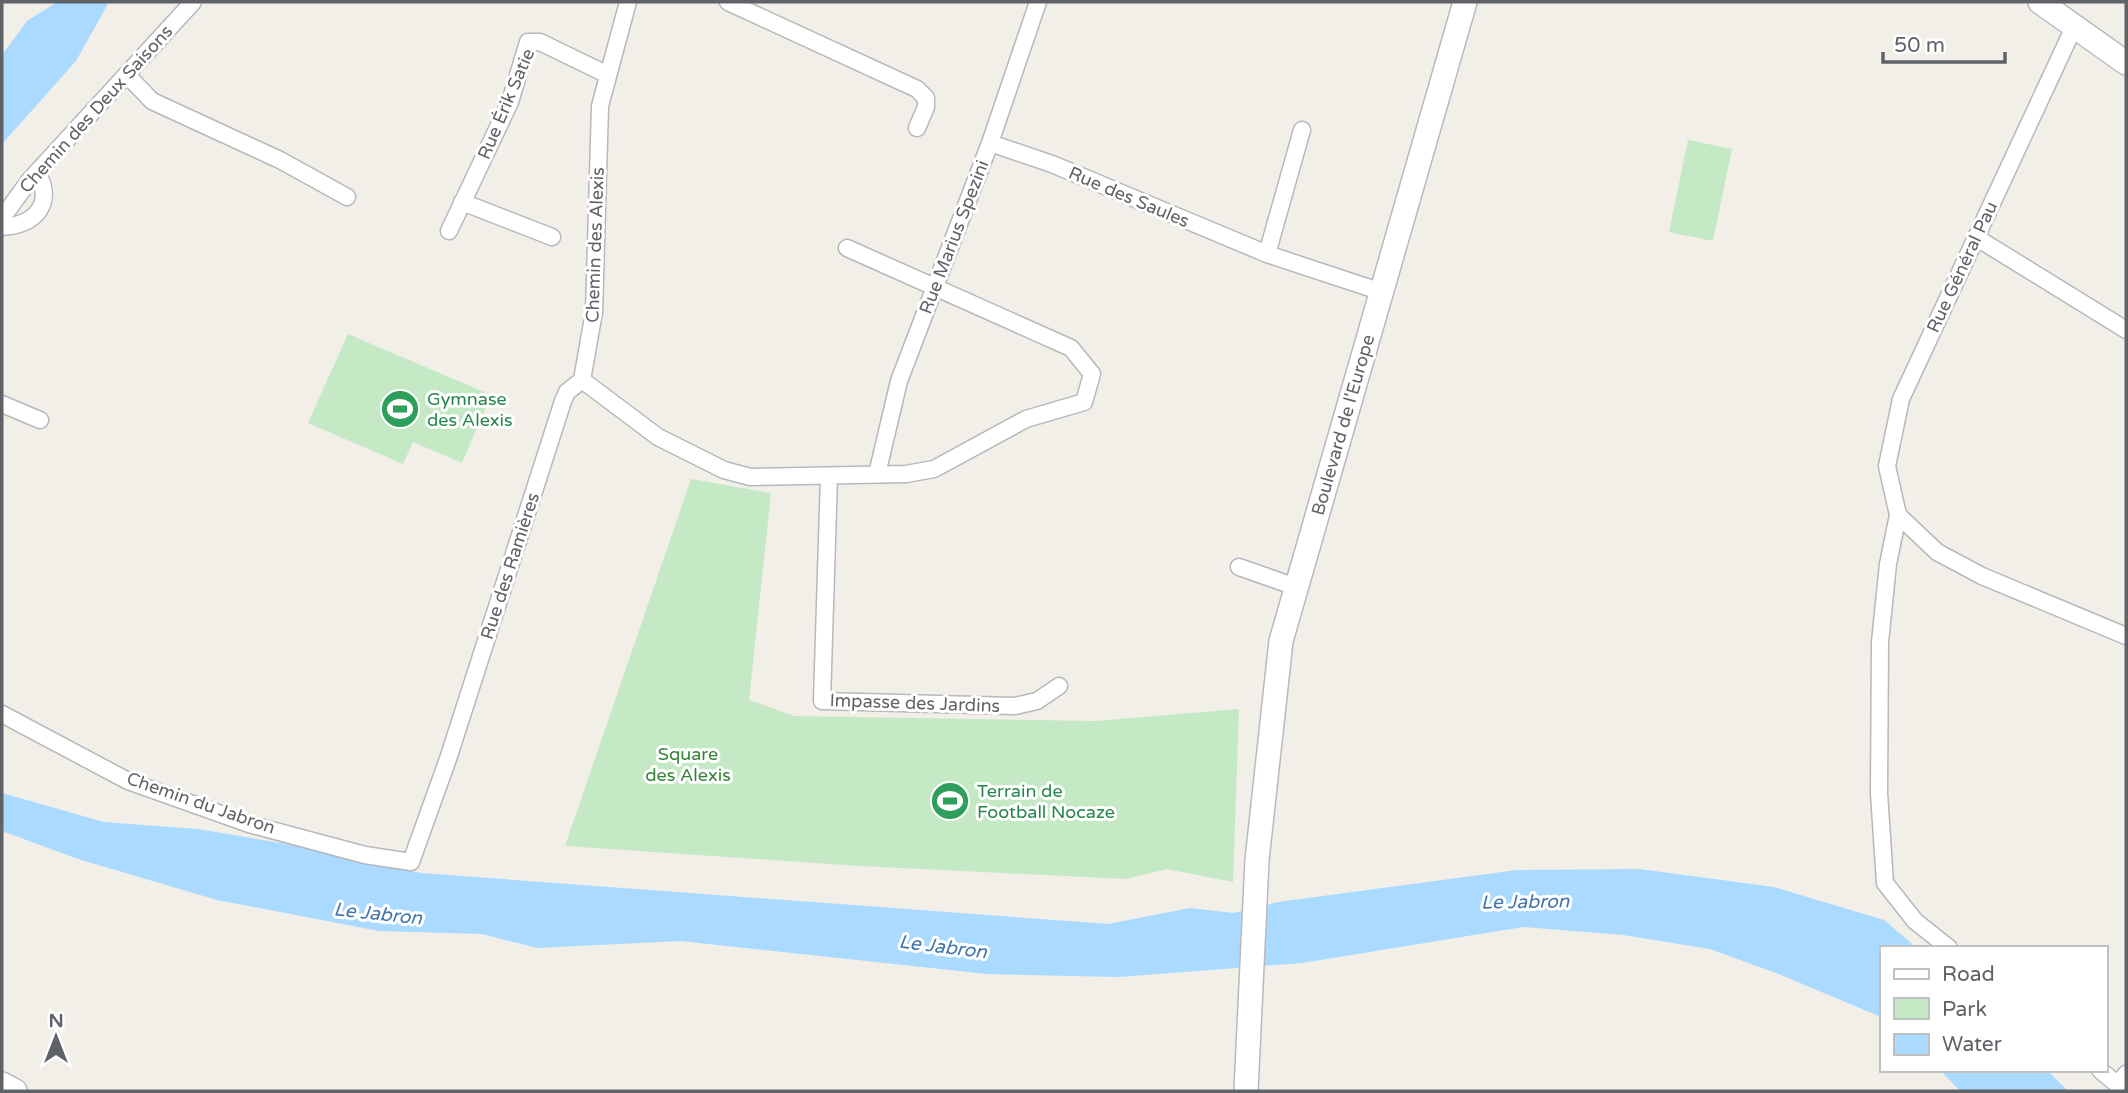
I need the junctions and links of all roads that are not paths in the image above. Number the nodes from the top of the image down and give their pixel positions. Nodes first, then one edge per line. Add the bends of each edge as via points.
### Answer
1 (193, 2) edge
2 (628, 2) edge
3 (728, 2) edge
4 (1465, 2) edge
5 (2040, 2) edge
6 (1032, 4) edge
7 (2074, 27) junction
8 (2126, 63) edge
9 (608, 75) junction
10 (128, 76) junction
11 (916, 128) dead end
12 (1302, 130) dead end
13 (990, 143) junction
14 (37, 172) junction
15 (347, 197) dead end
16 (462, 202) junction
17 (2, 218) edge
18 (2, 227) edge
19 (449, 231) dead end
20 (552, 237) dead end
21 (1977, 239) junction
22 (847, 248) dead end
23 (1267, 254) junction
24 (935, 289) junction
25 (1382, 292) junction
26 (2126, 330) edge
27 (582, 380) junction
28 (2, 404) edge
29 (40, 420) dead end
30 (877, 474) junction
31 (830, 476) junction
32 (1899, 515) junction
33 (1238, 567) dead end
34 (1296, 587) junction
35 (2126, 636) edge
36 (1059, 685) dead end
37 (2, 714) edge
38 (411, 862) joint
39 (1946, 946) edge
40 (2102, 1072) edge
41 (2126, 1074) edge
42 (2, 1084) edge
43 (15, 1091) edge
44 (1246, 1091) edge

1 - 10 street, Chemin des Deux Saisons
2 - 9 street, Chemin des Alexis
3 - 11 street via 917,89 926,98 926,107
4 - 25 main road, Boulevard de l'Europe
5 - 7 main road
6 - 13 street, Rue Marius Spezini
7 - 8 main road
7 - 21 street, Rue Général Pau
9 - 16 street, Rue Érik Satie via 540,42 528,42 510,102
9 - 27 street, Chemin des Alexis via 600,106 594,312
10 - 14 street, Chemin des Deux Saisons
10 - 15 street via 152,101
12 - 23 street
13 - 23 street, Rue des Saules via 1052,164
13 - 24 street, Rue Marius Spezini
14 - 17 street, Chemin des Deux Saisons
14 - 18 street via 44,186 37,214 32,220
16 - 19 street, Rue Érik Satie
16 - 20 street
21 - 26 street
21 - 32 street, Rue Général Pau via 1901,399 1887,467
22 - 24 street
23 - 25 street, Rue des Saules
24 - 30 street, Rue Marius Spezini via 899,381
24 - 30 street via 1071,348 1092,374 1084,402 1026,419 934,469
25 - 34 main road, Boulevard de l'Europe
27 - 31 street via 658,437 724,470 750,477
27 - 38 street, Rue des Ramières via 563,401
28 - 29 street
30 - 31 street
31 - 36 street, Impasse des Jardins via 822,701 1015,706 1037,701
32 - 35 street via 1937,552 1982,576
32 - 39 street, Rue Général Pau via 1888,564 1880,642 1879,793 1885,883 1915,921
33 - 34 street
34 - 44 main road, Boulevard de l'Europe via 1281,641 1257,856
37 - 38 street, Chemin du Jabron via 128,781 249,824 365,855
40 - 41 street via 2118,1085
42 - 43 main road

